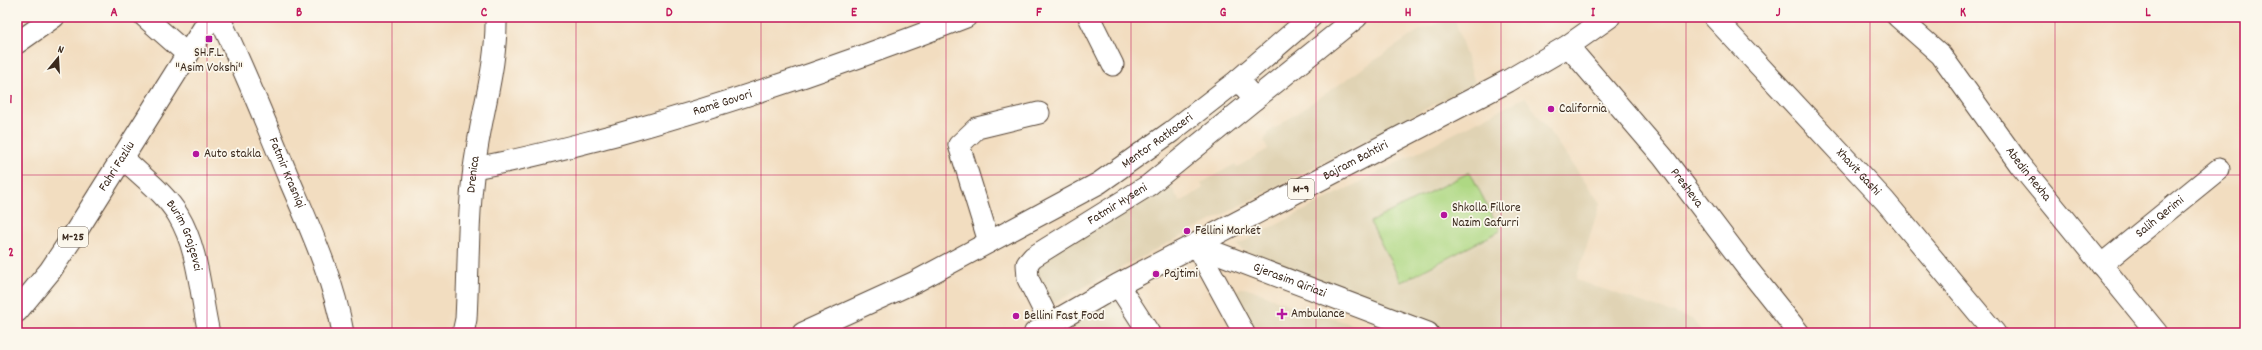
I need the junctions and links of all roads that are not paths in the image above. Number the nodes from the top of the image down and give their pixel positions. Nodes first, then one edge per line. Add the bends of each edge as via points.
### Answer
1 (145, 17) edge
2 (211, 17) edge
3 (219, 17) edge
4 (497, 17) edge
5 (508, 17) edge
6 (966, 17) edge
7 (1089, 17) edge
8 (1311, 17) edge
9 (1357, 17) edge
10 (1609, 17) edge
11 (1714, 17) edge
12 (1898, 17) edge
13 (44, 19) edge
14 (17, 43) edge
15 (1568, 46) junction
16 (496, 50) junction
17 (188, 55) junction
18 (1113, 65) dead end
19 (1238, 80) junction
20 (1255, 99) junction
21 (1040, 113) dead end
22 (122, 158) junction
23 (474, 168) junction
24 (2219, 169) dead end
25 (989, 242) junction
26 (1196, 245) junction
27 (2101, 265) junction
28 (1118, 285) junction
29 (17, 312) edge
30 (1043, 328) edge
31 (209, 333) edge
32 (343, 333) edge
33 (463, 333) edge
34 (803, 333) edge
35 (1149, 333) edge
36 (1244, 333) edge
37 (1428, 333) edge
38 (1799, 333) edge
39 (1995, 333) edge
40 (2157, 333) edge

1 - 17 street
2 - 17 main road, Fahri Fazliu / M-25
3 - 32 street, Fatmir Krasniqi via 247,76 309,227 332,290
4 - 16 street, Drenica
5 - 16 street
6 - 23 street, Ramë Govori via 885,49 665,121 515,161
7 - 18 street
8 - 19 street, Mentor Ratkoceri
9 - 20 street, Fatmir Hyseni
10 - 15 main road, Bajram Bahtiri / M-9
11 - 39 street, Xhavit Gashi via 1885,201
12 - 27 street, Abedin Rexha via 1941,55 2020,165
13 - 14 street
15 - 26 main road, Bajram Bahtiri / M-9 via 1508,82
15 - 38 street, Presheva via 1663,157
16 - 23 street, Drenica
17 - 22 main road, Fahri Fazliu / M-25
19 - 20 street
19 - 25 street, Mentor Ratkoceri via 1099,183
20 - 30 street, Fatmir Hyseni via 1149,185 1033,257 1027,264 1028,279
21 - 25 street via 977,128 959,145
22 - 29 main road, Fahri Fazliu / M-25 via 50,271
22 - 31 street, Burim Grajçevci via 160,192 178,214 194,254
23 - 33 street, Drenica via 470,203 466,319
24 - 27 street, Salih Qerimi
25 - 34 street, Mentor Ratkoceri via 915,282
26 - 28 main road, Bajram Bahtiri / M-9
26 - 36 street
26 - 37 street, Gjerasim Qiriazi
27 - 40 street, Abedin Rexha
28 - 30 main road, Bajram Bahtiri / M-9
28 - 35 street

